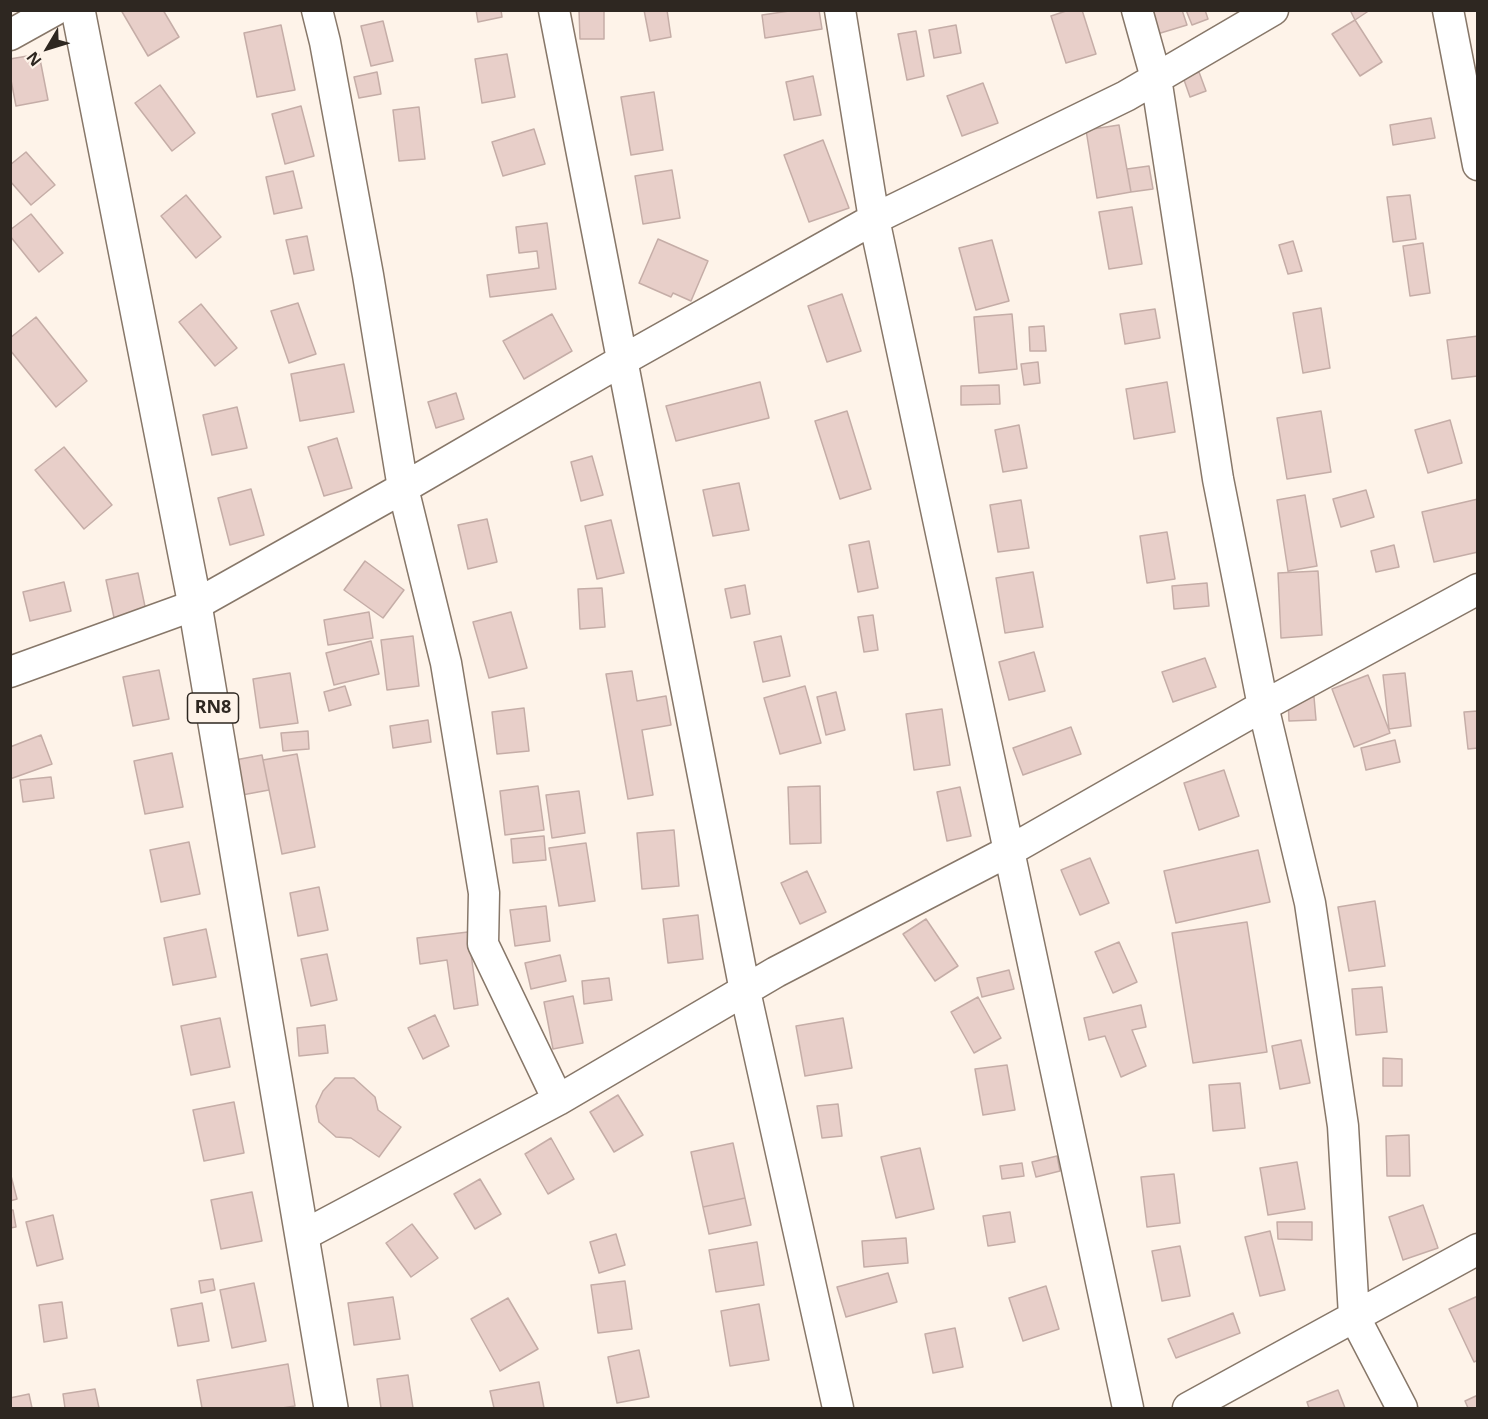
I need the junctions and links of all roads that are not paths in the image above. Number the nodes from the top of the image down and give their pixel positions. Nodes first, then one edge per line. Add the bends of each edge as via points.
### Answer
1 (55, 10) edge
2 (78, 10) edge
3 (317, 10) edge
4 (554, 10) edge
5 (840, 10) edge
6 (1137, 10) edge
7 (1273, 10) edge
8 (1448, 10) edge
9 (10, 35) edge
10 (1156, 78) junction
11 (1478, 165) edge
12 (874, 219) junction
13 (623, 360) junction
14 (403, 488) junction
15 (1478, 589) edge
16 (195, 605) junction
17 (10, 672) edge
18 (1263, 706) junction
19 (1009, 850) junction
20 (745, 991) junction
21 (558, 1100) junction
22 (302, 1236) junction
23 (1478, 1248) edge
24 (1354, 1316) junction
25 (331, 1408) edge
26 (838, 1408) edge
27 (1128, 1408) edge
28 (1188, 1408) edge
29 (1402, 1408) edge

1 - 9 street
2 - 16 main road, RN8
3 - 14 street via 368,275
4 - 13 street
5 - 12 street
6 - 10 street
7 - 10 street
8 - 11 street
10 - 12 street
10 - 18 street via 1218,479
12 - 13 street
12 - 19 street
13 - 14 street
13 - 20 street
14 - 16 street
14 - 21 street via 446,663 484,893 483,944
15 - 18 street
16 - 17 street
16 - 22 main road, RN8
18 - 19 street
18 - 24 street via 1310,903 1343,1126
19 - 20 street
19 - 27 street
20 - 21 street
20 - 26 street
21 - 22 street
22 - 25 main road, RN8
23 - 24 street
24 - 28 street
24 - 29 street

